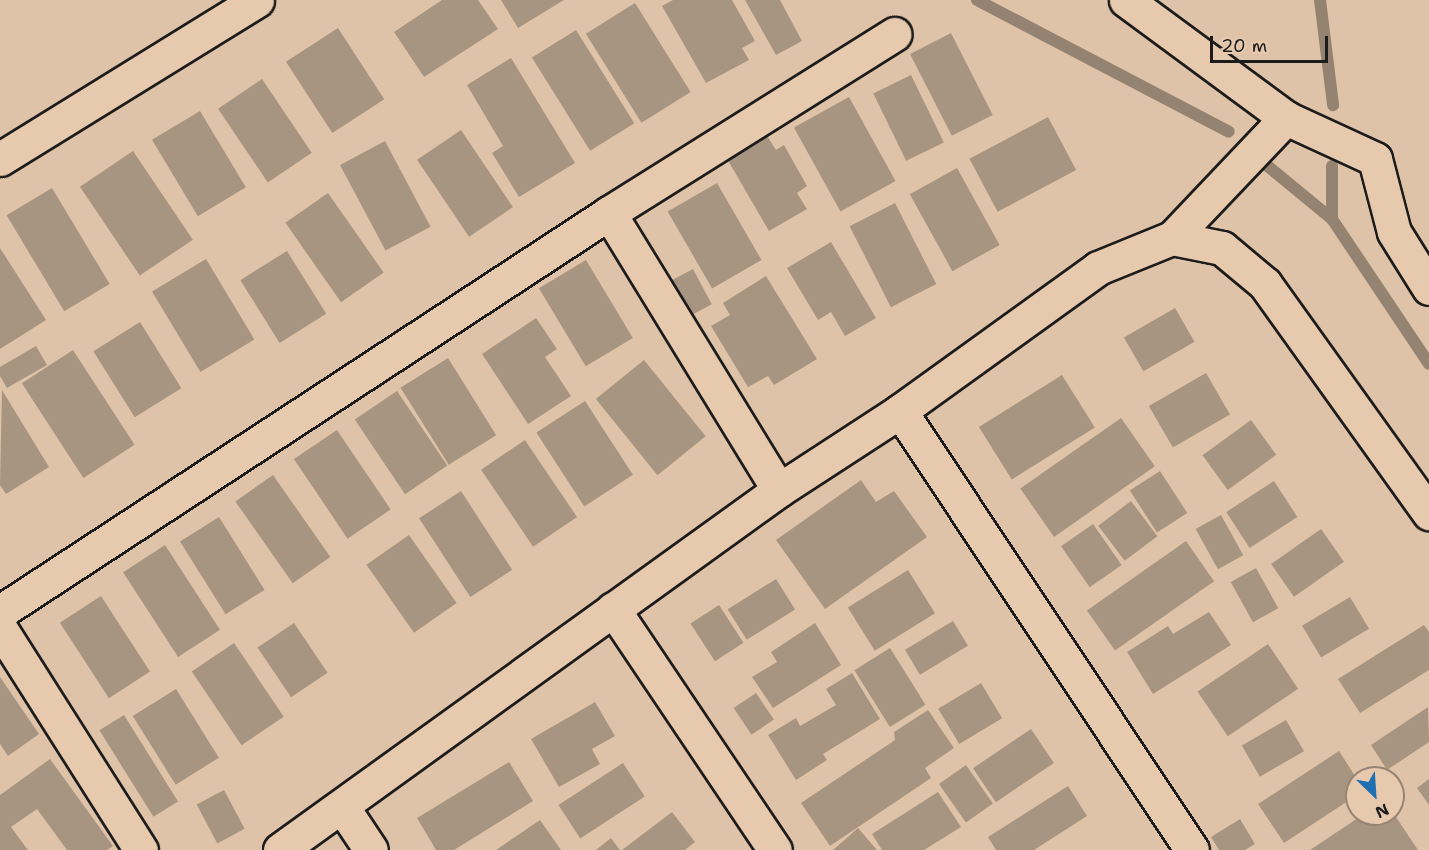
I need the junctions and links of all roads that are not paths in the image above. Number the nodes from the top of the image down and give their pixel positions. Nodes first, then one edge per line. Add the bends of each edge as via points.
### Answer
1 (257, 0) edge
2 (1126, 0) edge
3 (894, 34) dead end
4 (1286, 118) junction
5 (0, 159) edge
6 (609, 213) junction
7 (1172, 238) junction
8 (1429, 288) edge
9 (900, 411) junction
10 (779, 490) junction
11 (1429, 513) edge
12 (613, 609) junction
13 (0, 612) edge
14 (0, 628) edge
15 (343, 808) junction
16 (141, 850) edge
17 (280, 850) edge
18 (371, 850) edge
19 (775, 850) edge
20 (1192, 850) edge

1 - 5 street
2 - 4 street
3 - 6 street
4 - 7 street
4 - 8 street via 1375,159 1394,232
6 - 10 street
6 - 13 street
7 - 9 street via 1098,268
7 - 11 street via 1222,249 1265,284
9 - 10 street
9 - 20 street
10 - 12 street
12 - 15 street
12 - 19 street
14 - 16 street
15 - 17 street
15 - 18 street

